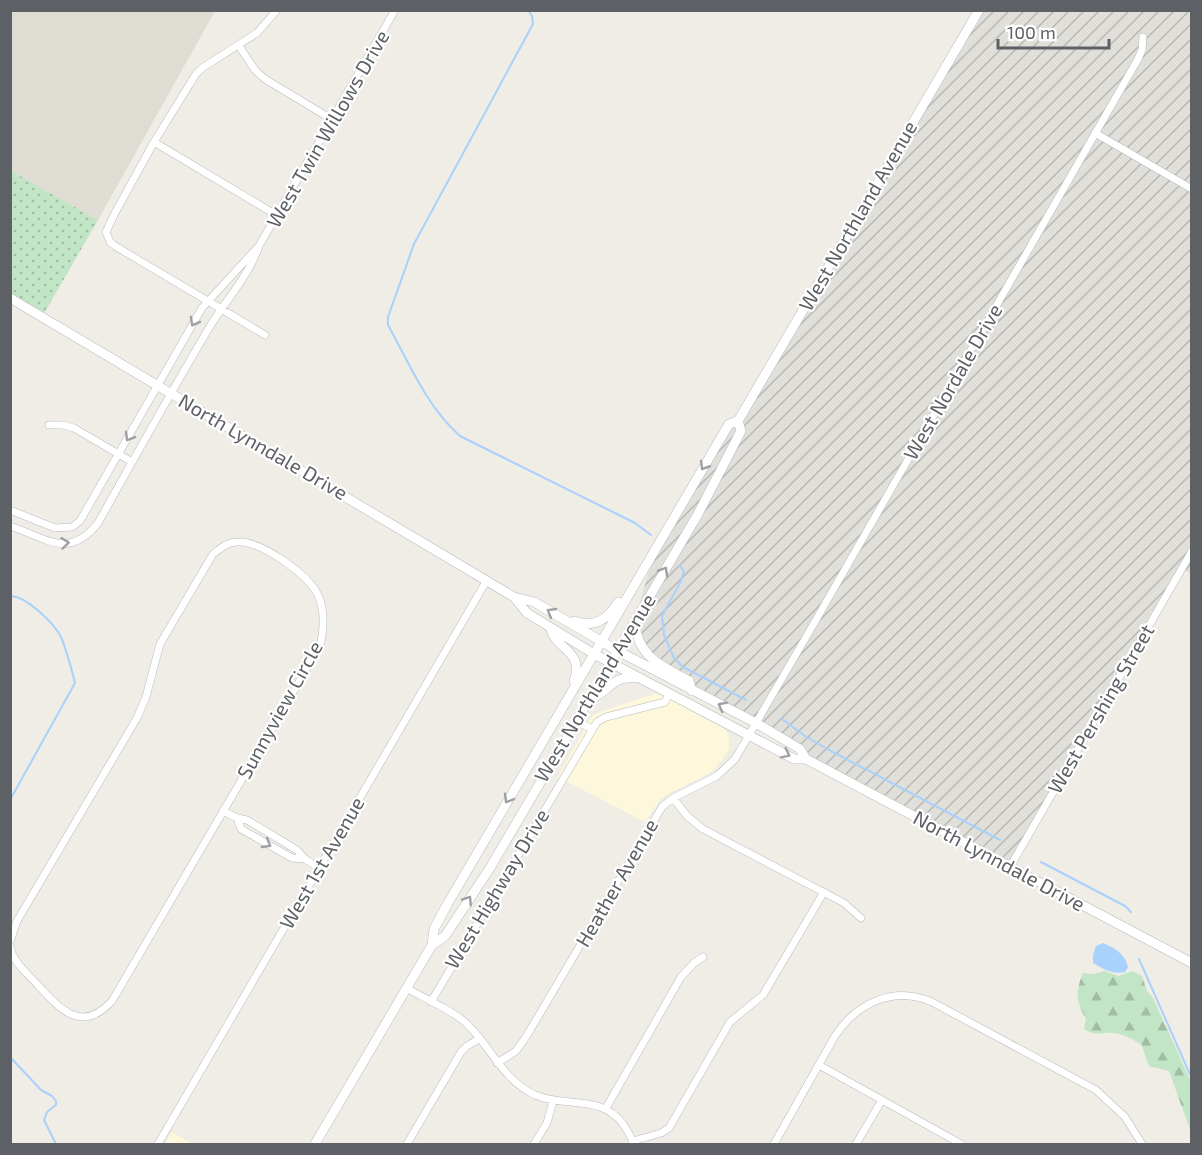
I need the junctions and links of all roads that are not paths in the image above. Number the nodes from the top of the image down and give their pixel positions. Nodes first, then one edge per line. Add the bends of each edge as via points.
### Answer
1 (277, 10) edge
2 (395, 10) edge
3 (979, 10) edge
4 (1143, 37) dead end
5 (239, 46) junction
6 (333, 120) junction
7 (1095, 133) junction
8 (154, 142) junction
9 (1191, 189) edge
10 (278, 216) junction
11 (259, 246) junction
12 (10, 298) edge
13 (207, 302) junction
14 (220, 309) junction
15 (265, 335) dead end
16 (158, 386) junction
17 (170, 393) junction
18 (738, 421) junction
19 (49, 425) dead end
20 (120, 454) junction
21 (132, 462) junction
22 (10, 510) edge
23 (80, 521) junction
24 (10, 526) edge
25 (91, 531) junction
26 (1191, 551) edge
27 (648, 563) junction
28 (487, 580) junction
29 (514, 597) junction
30 (568, 622) junction
31 (635, 622) junction
32 (550, 627) junction
33 (602, 641) junction
34 (618, 651) junction
35 (594, 654) junction
36 (610, 663) junction
37 (640, 679) junction
38 (692, 691) junction
39 (669, 694) junction
40 (570, 695) junction
41 (590, 699) junction
42 (576, 721) junction
43 (756, 723) junction
44 (592, 729) junction
45 (748, 735) junction
46 (806, 759) junction
47 (673, 798) junction
48 (224, 811) junction
49 (1010, 867) junction
50 (319, 868) junction
51 (824, 892) junction
52 (861, 918) dead end
53 (10, 943) edge
54 (432, 945) junction
55 (704, 957) dead end
56 (18, 963) junction
57 (1191, 963) edge
58 (10, 969) edge
59 (406, 988) junction
60 (431, 1002) junction
61 (479, 1038) junction
62 (497, 1063) junction
63 (819, 1065) junction
64 (882, 1100) junction
65 (553, 1101) junction
66 (606, 1108) junction
67 (633, 1143) edge
68 (158, 1144) edge
69 (315, 1144) edge
70 (406, 1144) edge
71 (534, 1144) edge
72 (774, 1144) edge
73 (856, 1144) edge
74 (961, 1144) edge
75 (1142, 1144) edge

1 - 5 street
2 - 6 street, West Twin Willows Drive
3 - 18 main road, West Northland Avenue
4 - 7 street, West Nordale Drive via 1138,59
5 - 6 street via 265,79
5 - 8 street via 196,74
6 - 10 street, West Twin Willows Drive
7 - 9 street
7 - 43 street, West Nordale Drive
8 - 10 street
8 - 13 street via 106,232 115,246
10 - 11 street, West Twin Willows Drive
11 - 13 street, West Twin Willows Drive
11 - 14 street, West Twin Willows Drive
12 - 16 main road, North Lynndale Drive
13 - 14 street
13 -> 16 street, West Twin Willows Drive
14 - 15 street
14 - 17 street, West Twin Willows Drive
16 - 17 main road, North Lynndale Drive
16 -> 20 street, West Twin Willows Drive
17 - 21 street, West Twin Willows Drive
17 - 28 main road, North Lynndale Drive
18 -> 27 main road, West Northland Avenue via 729,424
31 -> 18 main road, West Northland Avenue via 707,498 741,431
19 - 20 street via 74,428
20 - 21 street
20 - 23 street, West Twin Willows Drive
21 - 25 street, West Twin Willows Drive
22 - 23 street via 55,528 72,527
23 - 25 street
24 -> 25 street via 57,544 81,540
26 - 49 street, West Pershing Street
27 - 30 main road via 639,568 607,618 592,624
27 - 33 main road, West Northland Avenue
28 - 29 main road, North Lynndale Drive
28 - 50 street, West 1st Avenue
30 -> 29 main road, North Lynndale Drive via 534,602
29 - 32 main road, North Lynndale Drive via 527,613
30 - 33 main road, North Lynndale Drive
31 - 34 main road, West Northland Avenue
31 - 38 main road via 642,648 689,681
32 - 35 main road, North Lynndale Drive
32 - 40 main road via 552,635 576,661 577,673
33 - 34 main road, North Lynndale Drive
33 - 35 main road, West Northland Avenue
34 - 36 main road, West Northland Avenue
34 - 38 main road, North Lynndale Drive
35 - 36 main road, North Lynndale Drive
35 - 40 main road, West Northland Avenue
36 - 37 main road, North Lynndale Drive
36 - 41 main road, West Northland Avenue
37 - 39 main road, North Lynndale Drive
37 - 41 main road via 618,679
43 -> 38 main road, North Lynndale Drive
39 - 44 street, West Highway Drive via 664,702 606,717
39 - 45 main road, North Lynndale Drive
40 -> 54 main road, West Northland Avenue via 443,911 434,929
41 - 42 main road, West Northland Avenue
42 - 44 street
54 -> 42 main road, West Northland Avenue via 445,936 490,868
43 - 45 street, Heather Avenue
43 - 46 main road, North Lynndale Drive via 800,749
44 - 60 street, West Highway Drive
45 -> 46 main road, North Lynndale Drive via 794,759
45 - 47 street, Heather Avenue via 725,769
46 - 49 main road, North Lynndale Drive
47 - 51 street via 694,824
47 - 62 street, Heather Avenue via 651,823 526,1037 516,1051
48 - 50 street via 247,820
48 - 53 street, Sunnyview Circle via 315,657 322,634 318,594 309,581 264,550 240,541 222,546 213,554 160,644 137,718 17,921
48 - 56 street, Sunnyview Circle via 117,994 101,1011 81,1017 63,1011
49 - 57 main road, North Lynndale Drive
50 - 68 street, West 1st Avenue
51 - 52 street
51 - 67 street via 763,994 729,1022 669,1128
53 - 56 street, Sunnyview Circle
54 - 59 main road, West Northland Avenue
55 - 66 street via 681,976
56 - 58 street
59 - 60 street
59 - 69 main road, West Northland Avenue
60 - 61 street via 464,1021
61 - 62 street
61 - 70 street via 461,1052
62 - 65 street via 526,1090
63 - 64 street
63 - 72 street
63 - 75 street via 842,1026 865,1005 883,998 918,997 1096,1090 1125,1117
64 - 73 street
64 - 74 street
65 - 66 street
65 - 71 street via 547,1123
66 - 67 street via 620,1120

